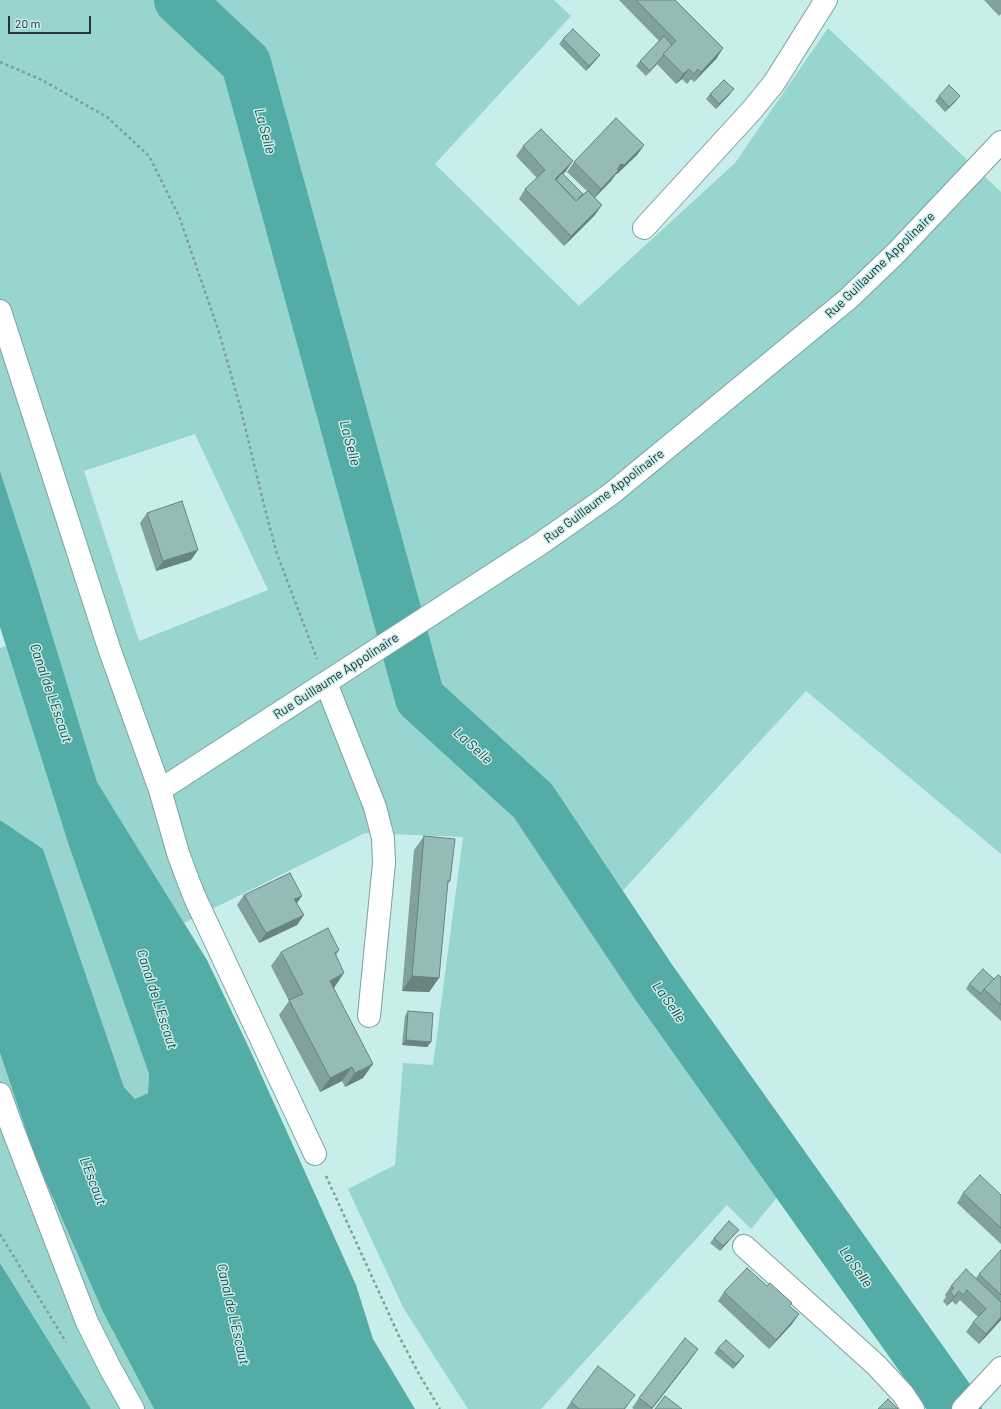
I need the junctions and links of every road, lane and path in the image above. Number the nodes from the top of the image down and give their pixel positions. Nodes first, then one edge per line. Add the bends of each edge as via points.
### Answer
1 (826, 0) edge
2 (0, 62) edge
3 (1001, 142) edge
4 (644, 228) dead end
5 (0, 311) edge
6 (326, 683) junction
7 (160, 790) junction
8 (369, 1016) dead end
9 (0, 1094) edge
10 (315, 1154) joint
11 (0, 1234) edge
12 (744, 1246) dead end
13 (70, 1348) dead end
14 (1001, 1368) edge
15 (133, 1409) edge
16 (440, 1409) edge
17 (913, 1409) edge
18 (963, 1409) edge

1 - 4 street via 774,83
2 - 6 path via 42,80 107,117 149,156 179,216 219,332 277,554
3 - 6 street, Rue Guillaume Appolinaire via 848,299 611,494 552,536
5 - 7 street via 109,648
6 - 7 street, Rue Guillaume Appolinaire
6 - 8 street via 375,807 383,838 384,863
7 - 10 street via 178,853 195,898
9 - 15 street via 87,1322
10 - 16 path via 399,1336
11 - 13 path
12 - 17 street via 876,1365
14 - 18 street

